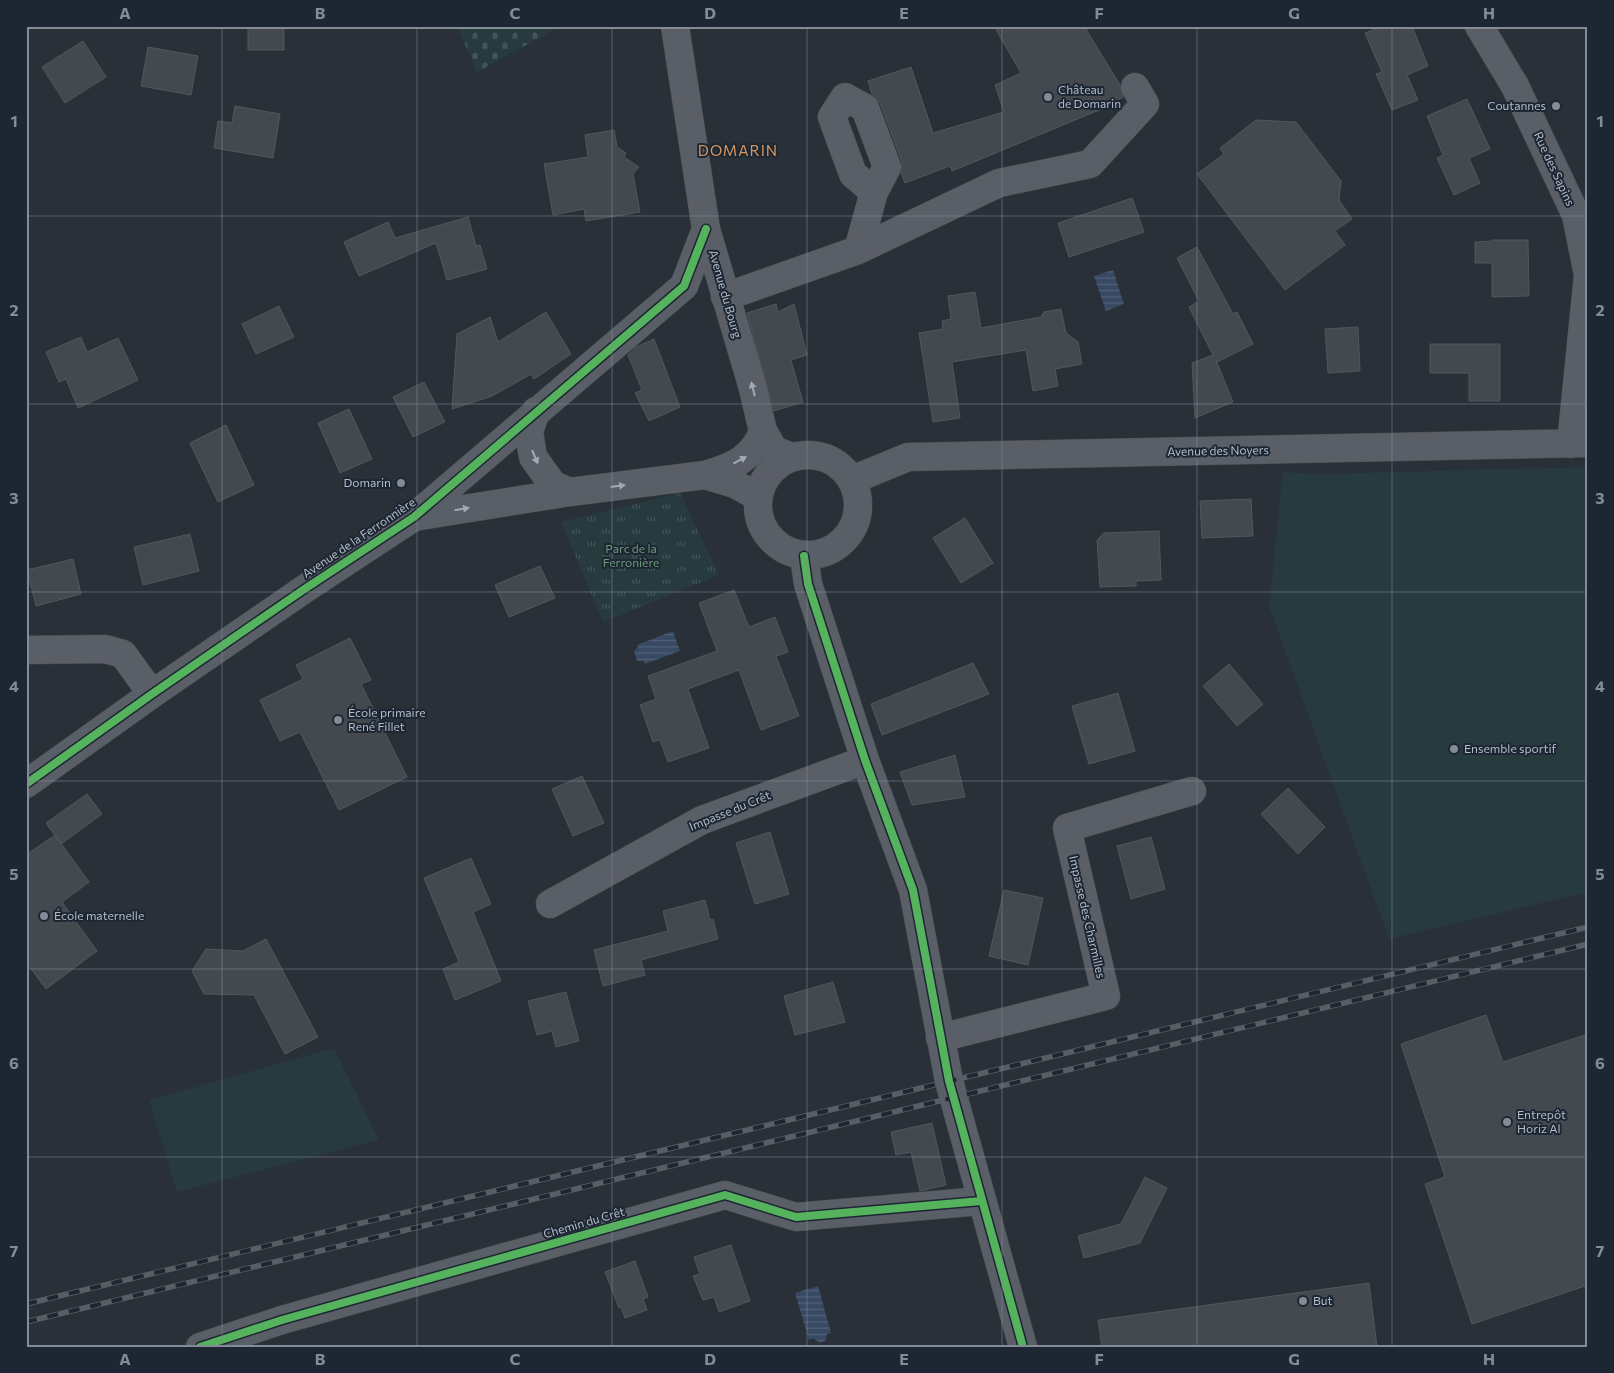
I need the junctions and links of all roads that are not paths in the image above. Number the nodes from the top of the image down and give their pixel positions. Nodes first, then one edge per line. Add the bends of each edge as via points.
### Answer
1 (675, 26) edge
2 (1478, 26) edge
3 (1135, 87) dead end
4 (874, 192) dead end
5 (706, 229) junction
6 (858, 250) junction
7 (1588, 275) edge
8 (684, 286) junction
9 (728, 307) junction
10 (536, 411) junction
11 (763, 431) junction
12 (1579, 444) edge
13 (792, 457) junction
14 (706, 475) junction
15 (852, 480) junction
16 (570, 492) junction
17 (758, 497) junction
18 (414, 517) junction
19 (804, 556) junction
20 (26, 650) edge
21 (152, 694) junction
22 (865, 760) junction
23 (26, 784) edge
24 (1192, 791) dead end
25 (550, 904) dead end
26 (940, 1038) junction
27 (981, 1202) junction
28 (200, 1347) edge
29 (1023, 1347) edge

1 - 5 street, Avenue du Bourg
2 - 7 street, Rue des Sapins via 1515,86 1576,215
3 - 6 street via 1145,104 1090,164 999,183
4 - 6 street
5 - 8 street, Avenue de la Ferronnière
5 - 9 street, Avenue du Bourg
6 - 9 street
7 - 12 street, Rue des Sapins
8 - 9 street
8 - 10 street, Avenue de la Ferronnière
11 -> 9 street, Avenue du Bourg
10 -> 16 street via 529,432 533,457 553,485
10 - 18 street, Avenue de la Ferronnière
11 - 13 street, Avenue du Bourg via 774,450
14 -> 11 street via 747,457 759,443
12 - 15 street, Avenue des Noyers via 908,457
13 - 15 street via 815,454 837,463
13 - 17 street via 769,472
16 -> 14 street, Avenue de la Ferronnière
14 - 17 street, Avenue de la Ferronnière via 735,484
15 - 19 street via 859,501 856,522 844,541 826,552
18 -> 16 street, Avenue de la Ferronnière
17 - 19 street via 759,518 768,537 784,550
18 - 21 street, Avenue de la Ferronnière
19 - 22 street via 808,584
20 - 21 street via 105,649 123,654
21 - 23 street, Avenue de la Ferronnière
22 - 25 street, Impasse du Crêt via 702,820
22 - 26 street via 913,890
24 - 26 street, Impasse des Charmilles via 1067,828 1106,996
26 - 27 street via 948,1081
27 - 28 street, Chemin du Crêt via 796,1217 725,1195 282,1320
27 - 29 street

